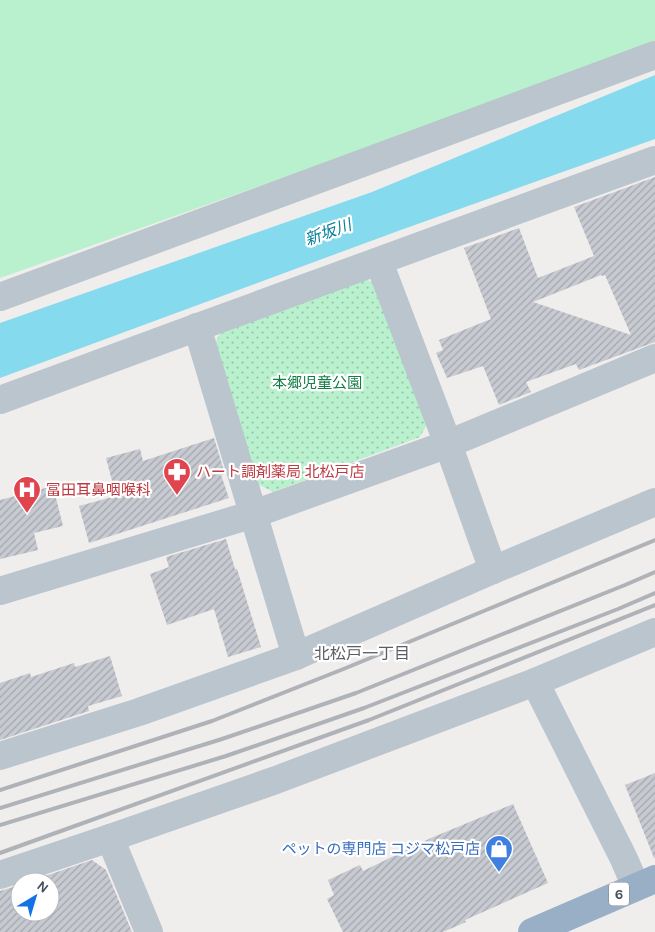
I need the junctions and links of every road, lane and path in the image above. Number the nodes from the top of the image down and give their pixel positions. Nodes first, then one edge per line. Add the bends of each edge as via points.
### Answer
1 (655, 55) edge
2 (655, 160) edge
3 (379, 262) junction
4 (0, 297) edge
5 (197, 327) junction
6 (655, 358) edge
7 (0, 400) edge
8 (448, 444) junction
9 (655, 502) edge
10 (254, 514) junction
11 (493, 570) junction
12 (0, 591) edge
13 (655, 632) edge
14 (296, 656) junction
15 (535, 682) junction
16 (0, 756) edge
17 (110, 838) junction
18 (0, 875) edge
19 (646, 883) edge
20 (150, 932) edge
21 (532, 932) edge

1 - 4 street
2 - 3 street
3 - 5 street
3 - 8 street
5 - 7 street
5 - 10 street
6 - 8 street
8 - 10 street
8 - 11 street
9 - 11 street
10 - 12 street
10 - 14 street
11 - 14 street
13 - 15 street
14 - 16 street via 139,712
15 - 17 street via 276,780
15 - 19 street via 619,850
17 - 18 street
17 - 20 street
19 - 21 highway, 6

